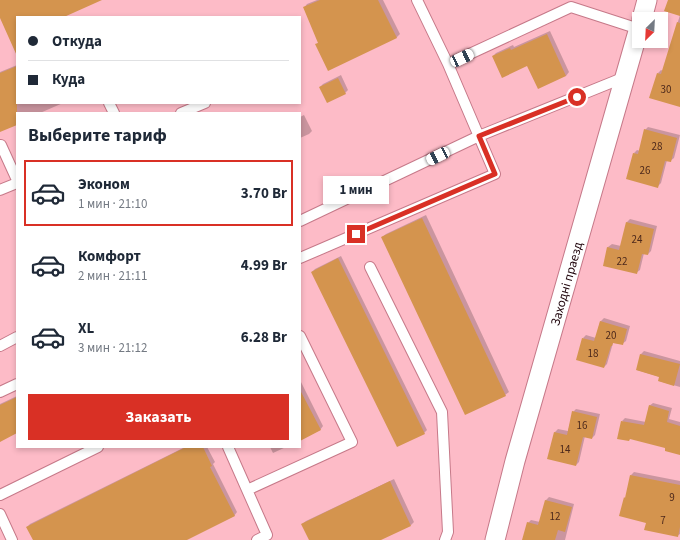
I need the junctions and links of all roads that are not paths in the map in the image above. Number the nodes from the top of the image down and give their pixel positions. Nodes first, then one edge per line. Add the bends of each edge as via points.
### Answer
1 (417, 0) edge
2 (647, 0) edge
3 (644, 12) edge
4 (632, 27) edge
5 (633, 48) edge
6 (448, 64) junction
7 (625, 77) junction
8 (202, 104) edge
9 (183, 112) edge
10 (479, 136) junction
11 (1, 145) dead end
12 (16, 180) edge
13 (16, 182) edge
14 (0, 190) edge
15 (301, 221) edge
16 (301, 258) edge
17 (370, 267) dead end
18 (16, 338) edge
19 (301, 338) edge
20 (0, 346) edge
21 (16, 384) edge
22 (0, 392) edge
23 (96, 448) edge
24 (228, 448) edge
25 (247, 490) junction
26 (0, 495) edge
27 (0, 514) edge
28 (269, 538) edge
29 (12, 540) edge
30 (257, 540) edge
31 (445, 540) edge
32 (494, 540) edge

1 - 6 lane
2 - 3 street
4 - 6 lane via 571,7
5 - 7 street, Заходні праезд
6 - 10 lane
7 - 10 lane
7 - 32 street, Заходні праезд
8 - 9 lane
10 - 15 lane
10 - 16 lane via 495,174
11 - 12 lane
13 - 14 lane
17 - 31 lane via 442,412 448,532
18 - 20 lane
19 - 25 lane via 352,442
21 - 22 lane
23 - 26 lane
24 - 25 lane
25 - 28 lane
27 - 29 lane
28 - 30 lane

